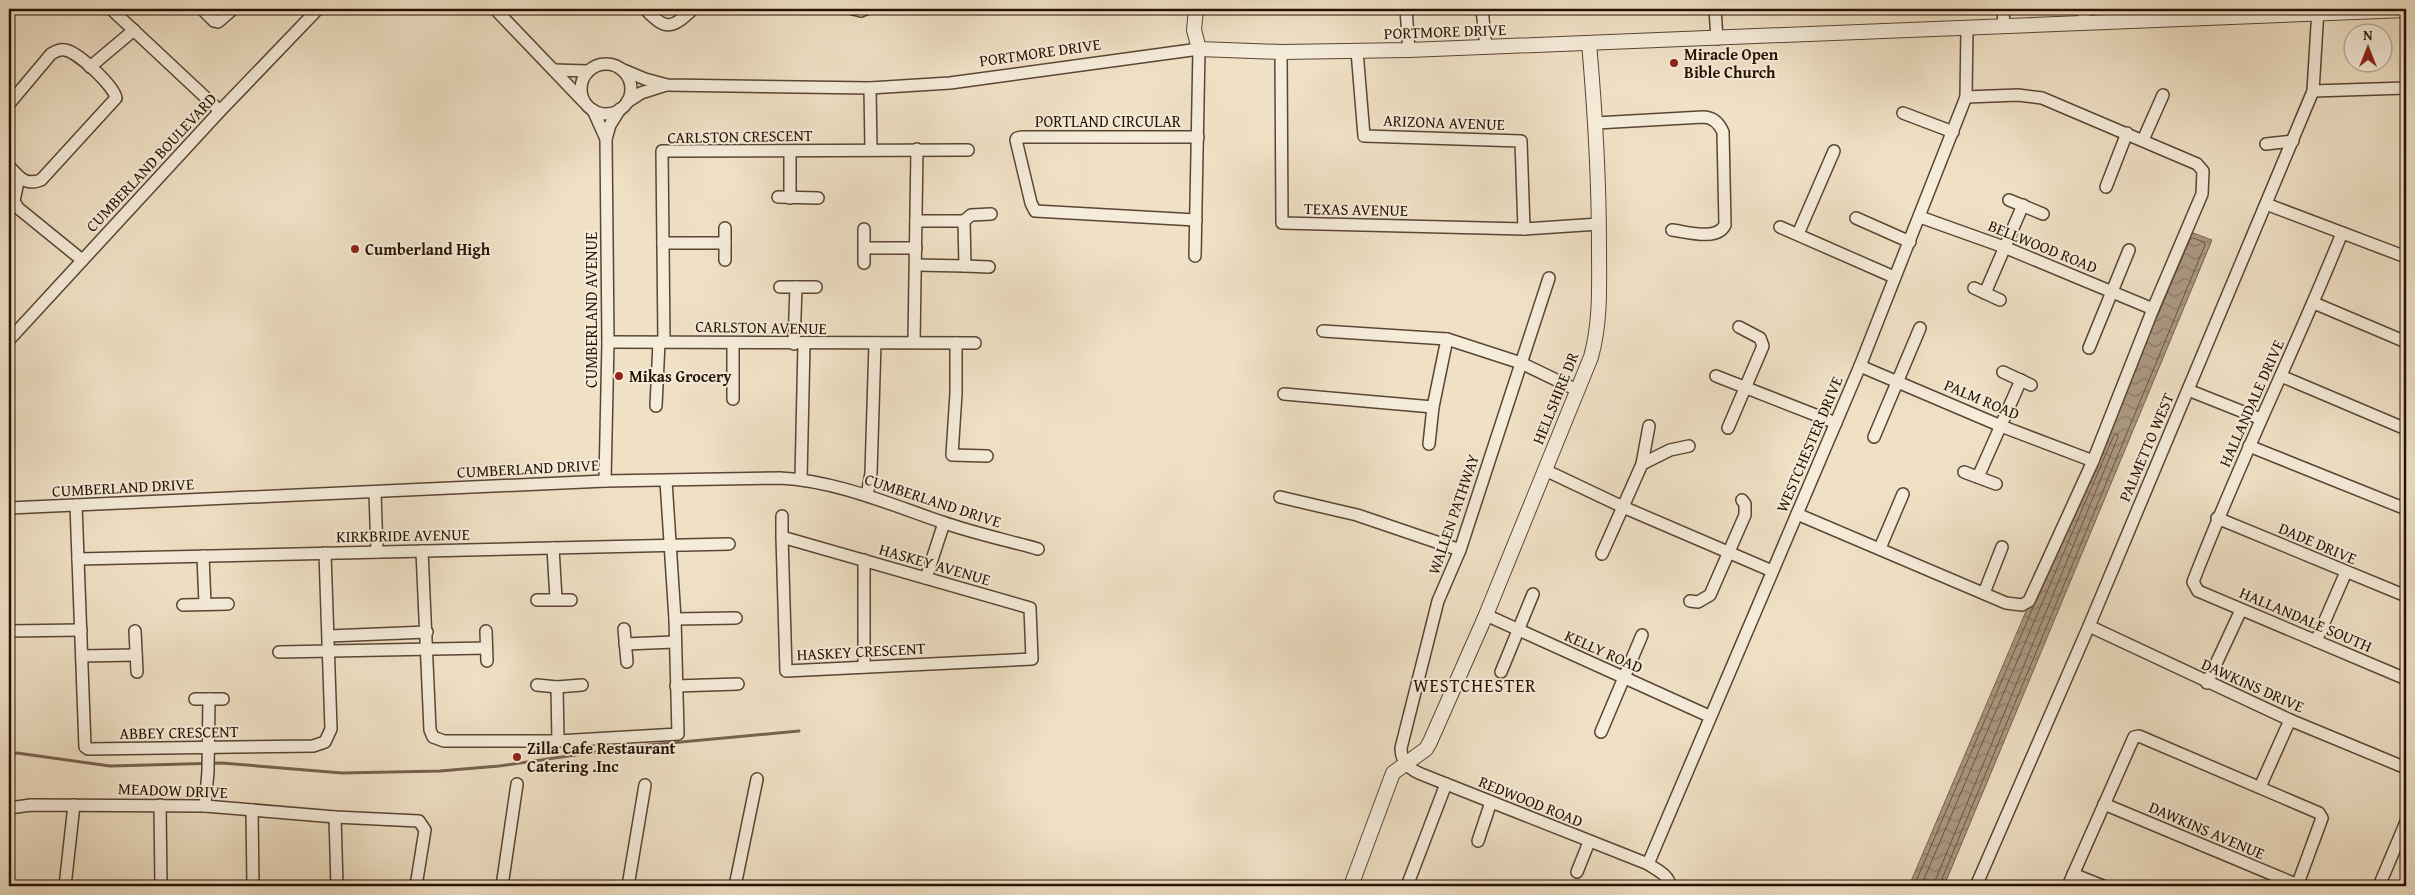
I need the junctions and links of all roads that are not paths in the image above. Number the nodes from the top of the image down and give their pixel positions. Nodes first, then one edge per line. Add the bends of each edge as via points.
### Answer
1 (111, 9) edge
2 (202, 9) edge
3 (233, 9) edge
4 (318, 9) edge
5 (495, 9) edge
6 (645, 9) edge
7 (693, 9) edge
8 (853, 9) edge
9 (866, 9) edge
10 (1196, 9) edge
11 (1406, 9) edge
12 (1482, 9) edge
13 (1715, 9) edge
14 (2003, 9) edge
15 (2084, 9) edge
16 (2398, 10) edge
17 (2318, 11) edge
18 (2243, 13) edge
19 (2084, 23) junction
20 (2004, 26) junction
21 (1967, 28) junction
22 (134, 30) junction
23 (1716, 39) junction
24 (1590, 43) junction
25 (1486, 48) junction
26 (1199, 49) junction
27 (1409, 50) junction
28 (1358, 51) junction
29 (1281, 52) junction
30 (90, 67) junction
31 (621, 69) junction
32 (554, 70) junction
33 (588, 71) junction
34 (667, 85) junction
35 (870, 88) junction
36 (2406, 88) edge
37 (2313, 91) junction
38 (2163, 95) dead end
39 (1966, 97) junction
40 (9, 104) edge
41 (623, 105) junction
42 (590, 107) junction
43 (220, 111) junction
44 (1903, 113) dead end
45 (1596, 123) junction
46 (1953, 132) junction
47 (2127, 133) junction
48 (1198, 137) junction
49 (606, 139) junction
50 (2143, 140) junction
51 (2293, 141) junction
52 (2266, 144) dead end
53 (871, 150) junction
54 (917, 150) junction
55 (968, 150) dead end
56 (790, 151) junction
57 (1834, 151) dead end
58 (9, 166) edge
59 (18, 177) junction
60 (2106, 187) dead end
61 (778, 197) dead end
62 (790, 198) junction
63 (818, 198) dead end
64 (2009, 200) dead end
65 (2266, 204) junction
66 (2022, 205) junction
67 (990, 214) dead end
68 (2043, 214) dead end
69 (1920, 217) junction
70 (1856, 218) dead end
71 (1196, 220) junction
72 (916, 221) junction
73 (964, 221) junction
74 (1599, 224) junction
75 (1780, 227) dead end
76 (725, 228) dead end
77 (864, 229) dead end
78 (1524, 229) junction
79 (1672, 230) dead end
80 (2342, 233) junction
81 (1798, 234) junction
82 (663, 242) junction
83 (1910, 242) junction
84 (725, 243) junction
85 (2004, 247) junction
86 (865, 248) junction
87 (916, 248) junction
88 (2129, 250) dead end
89 (2405, 253) edge
90 (1195, 256) dead end
91 (82, 260) junction
92 (725, 260) dead end
93 (864, 263) dead end
94 (916, 265) junction
95 (965, 266) junction
96 (989, 267) dead end
97 (1894, 277) junction
98 (1549, 278) dead end
99 (780, 287) dead end
100 (796, 287) junction
101 (816, 287) dead end
102 (1974, 288) dead end
103 (2113, 291) junction
104 (1985, 293) junction
105 (2000, 300) dead end
106 (2314, 303) junction
107 (2153, 308) junction
108 (1738, 327) dead end
109 (1920, 328) dead end
110 (1323, 331) dead end
111 (1446, 339) junction
112 (9, 340) edge
113 (608, 342) junction
114 (662, 342) junction
115 (914, 342) junction
116 (2406, 342) edge
117 (875, 343) junction
118 (956, 343) junction
119 (975, 343) dead end
120 (733, 344) junction
121 (799, 344) junction
122 (2089, 348) dead end
123 (1521, 363) junction
124 (1860, 366) junction
125 (2002, 372) dead end
126 (1716, 376) dead end
127 (2280, 376) junction
128 (1898, 381) junction
129 (1746, 387) junction
130 (1577, 390) junction
131 (2188, 390) junction
132 (1284, 394) dead end
133 (733, 399) dead end
134 (656, 406) dead end
135 (1433, 407) junction
136 (2261, 419) junction
137 (1836, 422) junction
138 (1649, 426) dead end
139 (2001, 426) junction
140 (1728, 428) dead end
141 (2406, 428) edge
142 (1874, 437) dead end
143 (1429, 444) dead end
144 (1689, 446) dead end
145 (2249, 446) junction
146 (987, 456) dead end
147 (2093, 461) junction
148 (1642, 464) junction
149 (1545, 470) junction
150 (1964, 472) dead end
151 (1978, 477) junction
152 (801, 479) junction
153 (605, 481) junction
154 (666, 481) junction
155 (1996, 484) dead end
156 (375, 492) junction
157 (1903, 494) dead end
158 (867, 495) junction
159 (1280, 497) dead end
160 (1742, 500) dead end
161 (76, 506) junction
162 (1623, 507) junction
163 (9, 508) edge
164 (2406, 510) edge
165 (1796, 514) junction
166 (782, 516) dead end
167 (2217, 518) junction
168 (944, 523) junction
169 (782, 537) junction
170 (729, 544) dead end
171 (670, 546) junction
172 (2002, 547) dead end
173 (553, 548) junction
174 (1880, 548) junction
175 (1038, 549) dead end
176 (1460, 550) junction
177 (422, 551) junction
178 (377, 552) junction
179 (1730, 552) junction
180 (325, 553) junction
181 (1602, 554) dead end
182 (203, 556) junction
183 (78, 559) junction
184 (864, 560) junction
185 (1772, 571) junction
186 (2346, 572) junction
187 (926, 578) junction
188 (2194, 587) joint
189 (1984, 593) junction
190 (1533, 594) dead end
191 (2406, 596) edge
192 (556, 599) junction
193 (537, 600) dead end
194 (571, 600) dead end
195 (1690, 601) dead end
196 (205, 604) junction
197 (228, 604) dead end
198 (183, 605) dead end
199 (2241, 610) junction
200 (1486, 616) junction
201 (736, 618) dead end
202 (675, 619) junction
203 (2089, 626) junction
204 (624, 629) dead end
205 (81, 630) junction
206 (1517, 630) junction
207 (9, 631) edge
208 (135, 631) dead end
209 (486, 631) dead end
210 (427, 632) junction
211 (1642, 635) dead end
212 (329, 636) junction
213 (2316, 641) junction
214 (674, 642) junction
215 (625, 644) junction
216 (486, 648) junction
217 (428, 649) junction
218 (279, 652) dead end
219 (330, 652) junction
220 (136, 655) junction
221 (82, 656) junction
222 (1032, 659) joint
223 (487, 661) dead end
224 (627, 662) dead end
225 (864, 667) junction
226 (137, 672) dead end
227 (1501, 672) dead end
228 (1625, 679) junction
229 (2406, 679) edge
230 (2206, 683) junction
231 (738, 684) dead end
232 (537, 685) dead end
233 (582, 685) dead end
234 (676, 686) junction
235 (557, 687) junction
236 (195, 699) dead end
237 (208, 699) junction
238 (223, 699) dead end
239 (1709, 716) junction
240 (2290, 720) junction
241 (1601, 732) dead end
242 (558, 741) junction
243 (209, 749) junction
244 (1405, 763) junction
245 (2406, 768) edge
246 (757, 780) dead end
247 (517, 784) dead end
248 (1446, 784) junction
249 (645, 785) dead end
250 (2260, 788) junction
251 (1491, 802) junction
252 (2104, 804) junction
253 (74, 805) junction
254 (160, 805) junction
255 (205, 806) junction
256 (9, 808) edge
257 (252, 810) junction
258 (336, 817) junction
259 (2406, 822) edge
260 (1478, 841) dead end
261 (1589, 842) junction
262 (1648, 864) junction
263 (1577, 872) dead end
264 (2073, 874) junction
265 (66, 886) edge
266 (161, 886) edge
267 (253, 886) edge
268 (337, 886) edge
269 (416, 886) edge
270 (502, 886) edge
271 (628, 886) edge
272 (735, 886) edge
273 (1351, 886) edge
274 (1407, 886) edge
275 (1670, 886) edge
276 (1976, 886) edge
277 (2068, 886) edge
278 (2103, 886) edge
279 (2298, 886) edge
280 (2379, 886) edge

1 - 22 street
2 - 3 street via 214,21 222,20
4 - 43 street, CUMBERLAND BOULEVARD
5 - 32 street, CUMBERLAND AVENUE
6 - 7 street via 667,26 678,24
8 - 9 street
10 - 26 street via 1194,30
11 - 27 street
12 - 25 street
13 - 23 street
14 - 20 street
15 - 19 street
16 - 17 street, PORTMORE DRIVE
17 - 18 street, PORTMORE DRIVE
17 - 37 street, PALMETTO WEST
18 - 19 street, PORTMORE DRIVE
19 - 20 street, PORTMORE DRIVE
20 - 21 street, PORTMORE DRIVE
21 - 23 street, PORTMORE DRIVE
21 - 39 street, WESTCHESTER DRIVE
22 - 30 street
22 - 43 street
23 - 24 street, PORTMORE DRIVE
24 - 25 street, PORTMORE DRIVE
24 - 45 street, HELLSHIRE DR
25 - 27 street, PORTMORE DRIVE
26 - 29 street, PORTMORE DRIVE
26 - 35 street, PORTMORE DRIVE via 950,82
26 - 48 street
27 - 28 street, PORTMORE DRIVE
28 - 29 street, PORTMORE DRIVE
28 - 78 street, ARIZONA AVENUE via 1364,136 1521,141
29 - 78 street, TEXAS AVENUE via 1282,223
30 - 40 street via 71,52 56,51
30 - 59 street via 113,90 114,102 41,180 30,184
31 - 33 street via 604,64
31 - 34 street, PORTMORE DRIVE
31 - 41 street via 630,84
32 - 33 street
32 - 42 street, CUMBERLAND AVENUE
33 - 42 street via 581,88
34 - 35 street, PORTMORE DRIVE
34 - 41 street, PORTMORE DRIVE via 642,93
35 - 53 street
36 - 37 street
37 - 51 street, PALMETTO WEST
38 - 50 street
39 - 46 street, WESTCHESTER DRIVE
39 - 47 street via 2018,95 2042,98
41 - 42 street via 602,113
41 - 49 street, CUMBERLAND AVENUE via 610,124
42 - 49 street, CUMBERLAND AVENUE
43 - 91 street, CUMBERLAND BOULEVARD
44 - 46 street
45 - 74 street, HELLSHIRE DR
45 - 79 street via 1709,117 1720,125 1723,132 1723,230 1714,234
46 - 69 street, WESTCHESTER DRIVE
47 - 50 street
47 - 60 street
48 - 71 street
48 - 71 street, PORTLAND CIRCULAR via 1022,137 1016,140 1035,211
49 - 113 street, CUMBERLAND AVENUE
50 - 107 street via 2197,164 2203,171 2204,182 2202,194
51 - 52 street
51 - 65 street, PALMETTO WEST
53 - 54 street, CARLSTON CRESCENT
53 - 56 street, CARLSTON CRESCENT
54 - 55 street, CARLSTON CRESCENT
54 - 72 street
56 - 62 street
56 - 82 street, CARLSTON CRESCENT via 662,151
57 - 81 street
58 - 59 street
59 - 91 street via 14,200 18,208
61 - 62 street
62 - 63 street
64 - 66 street
65 - 80 street
65 - 131 street, PALMETTO WEST
66 - 68 street
66 - 85 street
67 - 73 street via 971,215
69 - 83 street, WESTCHESTER DRIVE
69 - 85 street, BELLWOOD ROAD
70 - 83 street
71 - 90 street
72 - 73 street
72 - 87 street
73 - 95 street
74 - 78 street, TEXAS AVENUE
74 - 130 street, HELLSHIRE DR via 1597,334
75 - 81 street
76 - 84 street
77 - 86 street
80 - 89 street
80 - 106 street, HALLANDALE DRIVE
81 - 97 street
82 - 84 street
82 - 114 street, CARLSTON CRESCENT
83 - 97 street, WESTCHESTER DRIVE
84 - 92 street
85 - 103 street, BELLWOOD ROAD
85 - 104 street
86 - 87 street
86 - 93 street
87 - 94 street
88 - 103 street
91 - 112 street, CUMBERLAND BOULEVARD
94 - 95 street
94 - 115 street
95 - 96 street
97 - 124 street, WESTCHESTER DRIVE
98 - 123 street, WALLEN PATHWAY
99 - 100 street
100 - 101 street
100 - 121 street
102 - 104 street
103 - 107 street, BELLWOOD ROAD
103 - 122 street
104 - 105 street
106 - 116 street
106 - 127 street, HALLANDALE DRIVE
107 - 147 street
108 - 129 street via 1760,338 1763,343
109 - 128 street
110 - 111 street
111 - 123 street
111 - 135 street
113 - 114 street, CARLSTON AVENUE
113 - 153 street, CUMBERLAND AVENUE
114 - 120 street, CARLSTON AVENUE
114 - 134 street, CARLSTON CRESCENT
115 - 117 street, CARLSTON AVENUE
115 - 118 street, CARLSTON AVENUE
117 - 121 street, CARLSTON AVENUE
117 - 158 street via 871,472
118 - 119 street, CARLSTON AVENUE
118 - 146 street via 952,455
120 - 121 street, CARLSTON AVENUE
120 - 133 street
121 - 152 street
123 - 130 street
123 - 176 street, WALLEN PATHWAY
124 - 128 street, PALM ROAD
124 - 137 street, WESTCHESTER DRIVE
125 - 139 street via 2026,383
126 - 129 street
127 - 136 street, HALLANDALE DRIVE
127 - 141 street
128 - 139 street, PALM ROAD
128 - 142 street
129 - 137 street
129 - 140 street
130 - 149 street, HELLSHIRE DR
131 - 136 street
131 - 203 street, PALMETTO WEST
132 - 135 street
135 - 143 street
136 - 145 street, HALLANDALE DRIVE
137 - 165 street, WESTCHESTER DRIVE
138 - 148 street
139 - 147 street, PALM ROAD
139 - 151 street
144 - 148 street via 1670,450
145 - 164 street
145 - 167 street, HALLANDALE DRIVE
147 - 189 street via 2029,600 2022,605 2014,605
148 - 162 street
149 - 162 street
149 - 200 street, HELLSHIRE DR
150 - 151 street
151 - 155 street
152 - 154 street, CUMBERLAND DRIVE
152 - 158 street, CUMBERLAND DRIVE
153 - 154 street, CUMBERLAND DRIVE
153 - 156 street, CUMBERLAND DRIVE
154 - 171 street
156 - 161 street, CUMBERLAND DRIVE
156 - 178 street
157 - 174 street
158 - 168 street, CUMBERLAND DRIVE
159 - 176 street via 1357,515
160 - 179 street via 1747,509
161 - 163 street, CUMBERLAND DRIVE
161 - 183 street, ABBEY CRESCENT
162 - 179 street
162 - 181 street
165 - 174 street
165 - 185 street, WESTCHESTER DRIVE
166 - 169 street, HASKEY CRESCENT
167 - 186 street, DADE DRIVE
167 - 188 street, HALLANDALE DRIVE via 2193,582
168 - 175 street, CUMBERLAND DRIVE
168 - 187 street
169 - 184 street, HASKEY AVENUE
169 - 225 street, HASKEY CRESCENT via 786,671
170 - 171 street, KIRKBRIDE AVENUE
171 - 173 street, KIRKBRIDE AVENUE
171 - 202 street
172 - 189 street
173 - 177 street, KIRKBRIDE AVENUE
173 - 192 street
174 - 189 street
176 - 244 street, WALLEN PATHWAY via 1438,601 1400,748
177 - 178 street, KIRKBRIDE AVENUE
177 - 210 street
178 - 180 street, KIRKBRIDE AVENUE
179 - 185 street
179 - 195 street via 1710,595 1698,602
180 - 182 street, KIRKBRIDE AVENUE
180 - 212 street, ABBEY CRESCENT
182 - 183 street, KIRKBRIDE AVENUE
182 - 196 street
183 - 205 street, ABBEY CRESCENT
184 - 187 street, HASKEY AVENUE
184 - 225 street
185 - 239 street, WESTCHESTER DRIVE
186 - 191 street, DADE DRIVE
186 - 213 street
187 - 222 street, HASKEY AVENUE via 1030,608
188 - 199 street, HALLANDALE SOUTH
190 - 206 street
192 - 193 street
192 - 194 street
196 - 197 street
196 - 198 street
199 - 213 street, HALLANDALE SOUTH
199 - 230 street
200 - 206 street, KELLY ROAD
200 - 244 street, HELLSHIRE DR via 1430,742 1426,749
201 - 202 street
202 - 214 street
203 - 230 street, DAWKINS DRIVE
203 - 276 street, PALMETTO WEST
204 - 215 street
205 - 207 street
205 - 221 street, ABBEY CRESCENT
206 - 227 street
206 - 228 street, KELLY ROAD
208 - 220 street
209 - 216 street
210 - 212 street
210 - 217 street
211 - 228 street
212 - 219 street, ABBEY CRESCENT
213 - 229 street, HALLANDALE SOUTH
214 - 215 street
214 - 234 street
215 - 224 street
216 - 217 street
216 - 223 street
217 - 219 street
217 - 242 street via 430,730 433,737 444,742
218 - 219 street
219 - 243 street, ABBEY CRESCENT via 331,729 325,742 313,746
220 - 221 street
220 - 226 street
221 - 243 street, ABBEY CRESCENT via 87,749
222 - 225 street, HASKEY CRESCENT
228 - 239 street, KELLY ROAD
228 - 241 street
230 - 240 street, DAWKINS DRIVE
231 - 234 street
232 - 235 street
233 - 235 street
234 - 242 street via 678,734
235 - 242 street
236 - 237 street
237 - 238 street
237 - 243 street
239 - 262 street, WESTCHESTER DRIVE
240 - 245 street, DAWKINS DRIVE
240 - 250 street
243 - 255 street
244 - 248 street, REDWOOD ROAD via 1410,769
244 - 273 street via 1393,773
246 - 272 street
247 - 270 street
248 - 251 street, REDWOOD ROAD
248 - 274 street
249 - 271 street
250 - 252 street via 2137,736
250 - 279 street via 2322,815
251 - 260 street
251 - 261 street, REDWOOD ROAD
252 - 264 street
252 - 279 street, DAWKINS AVENUE
253 - 254 street, MEADOW DRIVE
253 - 256 street, MEADOW DRIVE
253 - 265 street
254 - 255 street, MEADOW DRIVE
254 - 266 street
255 - 257 street, MEADOW DRIVE
257 - 258 street, MEADOW DRIVE
257 - 267 street
258 - 268 street
258 - 269 street, MEADOW DRIVE via 419,821 426,830
259 - 280 street
261 - 262 street, REDWOOD ROAD
261 - 263 street
262 - 275 street, REDWOOD ROAD via 1662,872
264 - 277 street
264 - 278 street

